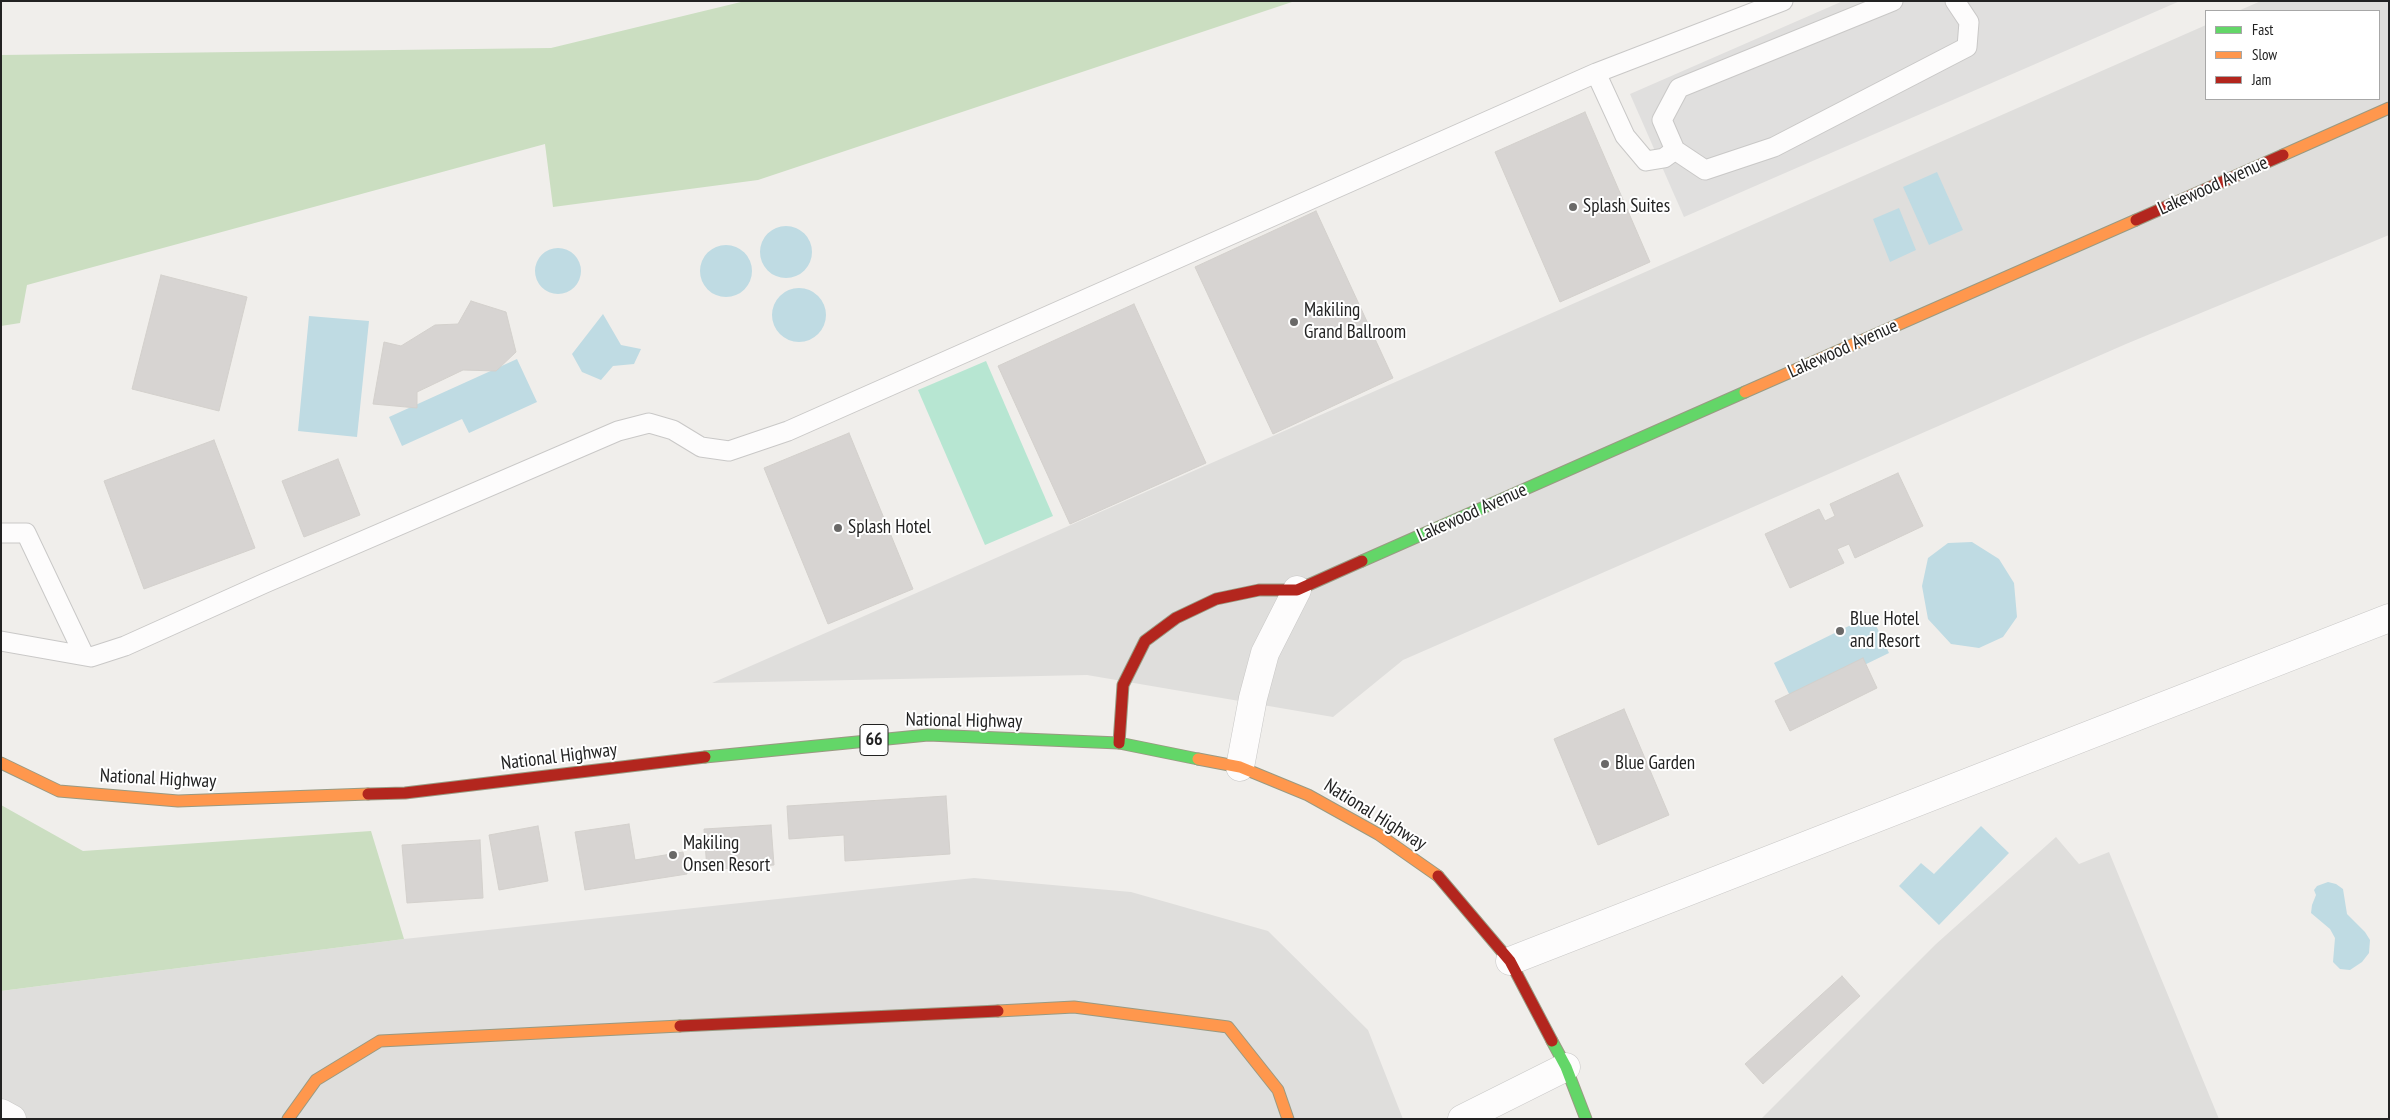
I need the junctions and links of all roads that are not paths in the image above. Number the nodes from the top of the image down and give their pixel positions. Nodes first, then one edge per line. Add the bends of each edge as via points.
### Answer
1 (1783, 1) edge
2 (1892, 1) edge
3 (1955, 1) edge
4 (1596, 73) junction
5 (2389, 108) edge
6 (1675, 150) junction
7 (1, 533) edge
8 (1297, 590) junction
9 (2389, 618) edge
10 (1, 640) edge
11 (84, 655) junction
12 (1119, 743) junction
13 (1, 763) edge
14 (1240, 767) junction
15 (1510, 961) junction
16 (1566, 1067) junction
17 (1, 1113) edge
18 (12, 1119) edge
19 (288, 1119) edge
20 (1288, 1119) edge
21 (1462, 1119) edge
22 (1586, 1119) edge

1 - 4 lane
2 - 6 lane via 1679,88 1662,120
3 - 6 lane via 1969,22 1967,47 1774,147 1705,170
4 - 6 lane via 1625,136 1646,161 1664,158
4 - 11 lane via 788,431 729,451 701,447 673,430 649,422 618,431 125,646 91,657
5 - 8 street, Lakewood Avenue
7 - 11 lane via 26,533
8 - 12 street, Lakewood Avenue via 1259,590 1216,599 1176,618 1145,641 1123,685
8 - 14 street via 1265,653
9 - 15 street
10 - 11 lane
12 - 13 street, National Highway / 66 via 928,735 739,753 405,793 178,802 59,791
12 - 14 street, National Highway / 66
14 - 15 street, National Highway / 66 via 1308,795 1369,829 1442,879
15 - 16 street, National Highway / 66
16 - 21 street
16 - 22 street, National Highway / 66
17 - 18 street
19 - 20 street via 316,1080 380,1041 1074,1007 1228,1027 1278,1090

